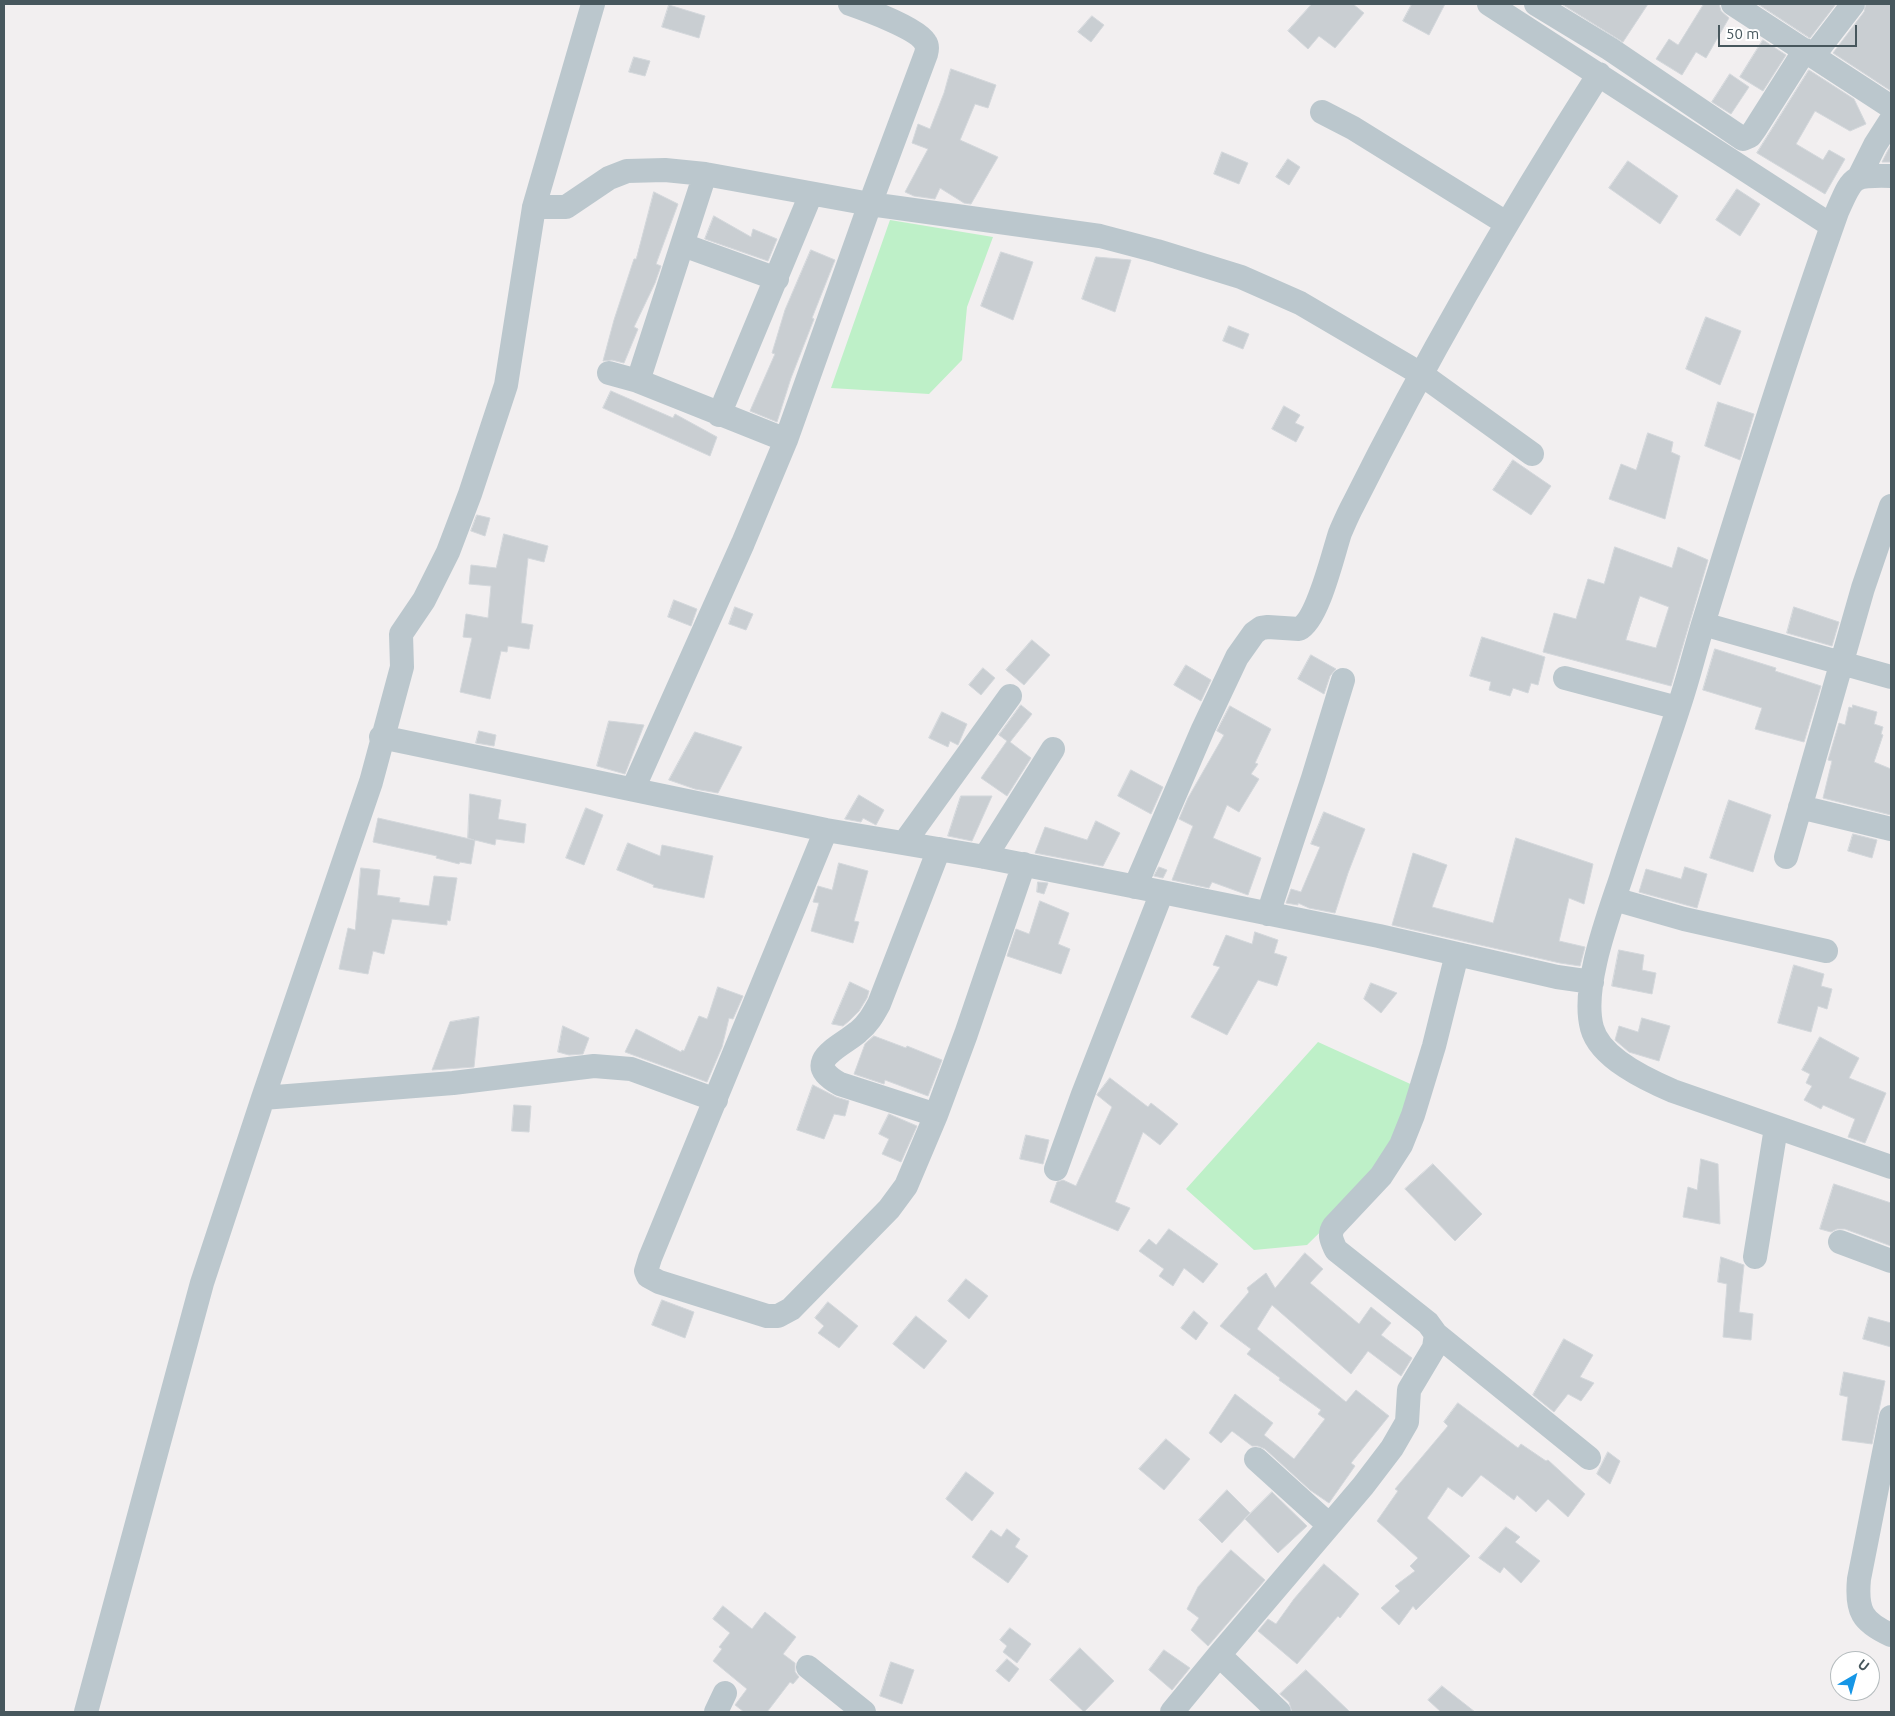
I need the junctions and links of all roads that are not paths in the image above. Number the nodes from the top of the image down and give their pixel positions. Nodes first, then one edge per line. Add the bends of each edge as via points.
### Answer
1 (593, 4) edge
2 (850, 4) edge
3 (1489, 4) edge
4 (1536, 4) edge
5 (1733, 4) edge
6 (1853, 4) edge
7 (1809, 53) junction
8 (1599, 74) junction
9 (1891, 108) edge
10 (1322, 112) dead end
11 (1891, 120) edge
12 (705, 174) junction
13 (1891, 176) edge
14 (1859, 177) junction
15 (811, 194) junction
16 (870, 204) junction
17 (534, 207) junction
18 (1506, 223) junction
19 (1832, 226) junction
20 (683, 245) junction
21 (777, 279) junction
22 (609, 373) dead end
23 (1421, 374) junction
24 (638, 382) junction
25 (719, 415) junction
26 (786, 440) junction
27 (1532, 454) dead end
28 (1891, 506) edge
29 (1884, 548) edge
30 (1703, 624) junction
31 (1842, 662) junction
32 (1891, 677) edge
33 (1565, 678) dead end
34 (1343, 680) dead end
35 (1010, 696) dead end
36 (1678, 708) junction
37 (381, 737) junction
38 (1053, 749) dead end
39 (633, 789) junction
40 (1800, 807) junction
41 (1891, 829) edge
42 (826, 830) junction
43 (904, 843) junction
44 (939, 849) junction
45 (985, 857) junction
46 (1786, 857) dead end
47 (1024, 864) junction
48 (1135, 887) junction
49 (1162, 892) junction
50 (1614, 899) junction
51 (1268, 914) junction
52 (1826, 951) dead end
53 (1457, 954) junction
54 (1592, 982) junction
55 (263, 1098) junction
56 (716, 1100) junction
57 (936, 1115) junction
58 (1776, 1128) junction
59 (1891, 1167) edge
60 (1056, 1169) dead end
61 (1840, 1242) dead end
62 (1755, 1258) dead end
63 (1891, 1261) edge
64 (1436, 1334) junction
65 (1891, 1417) edge
66 (1589, 1458) dead end
67 (1256, 1459) dead end
68 (1329, 1525) junction
69 (1891, 1635) edge
70 (1219, 1655) junction
71 (808, 1667) dead end
72 (86, 1712) edge
73 (864, 1712) edge
74 (1172, 1712) edge
75 (1280, 1712) edge

1 - 17 street
2 - 16 street via 905,27 921,37 927,47
3 - 8 street
4 - 7 street via 1610,49 1743,139 1750,136
5 - 7 street
6 - 7 street
7 - 9 street
8 - 18 street
8 - 19 street
10 - 18 street
11 - 14 street
12 - 15 street
12 - 17 street via 627,171 609,178 566,207
12 - 20 street
13 - 14 street
14 - 19 street via 1848,188
15 - 16 street
15 - 21 street
16 - 23 street via 1100,236 1157,251 1241,277 1300,303
16 - 26 street
17 - 37 street via 506,385 448,552 424,600 401,634 402,667
18 - 23 street
19 - 30 street
20 - 21 street
20 - 24 street
21 - 25 street
22 - 24 street
23 - 27 street
23 - 48 street via 1351,508 1318,604 1308,622 1299,629 1268,627 1257,630 1238,657
24 - 25 street
25 - 26 street
26 - 39 street
28 - 29 street
29 - 31 street
30 - 31 street
30 - 36 street
31 - 32 street
31 - 40 street
33 - 36 street
34 - 51 street
35 - 43 street
36 - 50 street
37 - 39 street
37 - 55 street via 371,782
38 - 45 street
39 - 42 street
40 - 41 street
40 - 46 street
42 - 43 street
42 - 56 street
43 - 44 street
44 - 45 street
44 - 57 street via 879,1004 864,1027 829,1053 823,1064 829,1078 840,1084
45 - 47 street
47 - 48 street
47 - 57 street
48 - 49 street
49 - 51 street
49 - 60 street
50 - 52 street
50 - 54 street
51 - 53 street
53 - 54 street
53 - 64 street via 1434,1046 1401,1145 1382,1176 1330,1234 1336,1250 1428,1323
54 - 58 street via 1589,1010 1592,1029 1612,1056 1632,1072 1673,1092
55 - 56 street via 453,1083 594,1066 632,1069
55 - 72 street via 202,1283
56 - 57 street via 650,1258 647,1274 659,1282 767,1316 778,1316 791,1309 889,1209 906,1186
58 - 59 street
58 - 62 street
61 - 63 street
64 - 66 street
64 - 68 street via 1434,1348 1409,1390 1406,1422 1400,1435 1363,1486
65 - 69 street via 1858,1598 1864,1618 1872,1626
67 - 68 street
68 - 70 street
70 - 74 street
70 - 75 street
71 - 73 street

